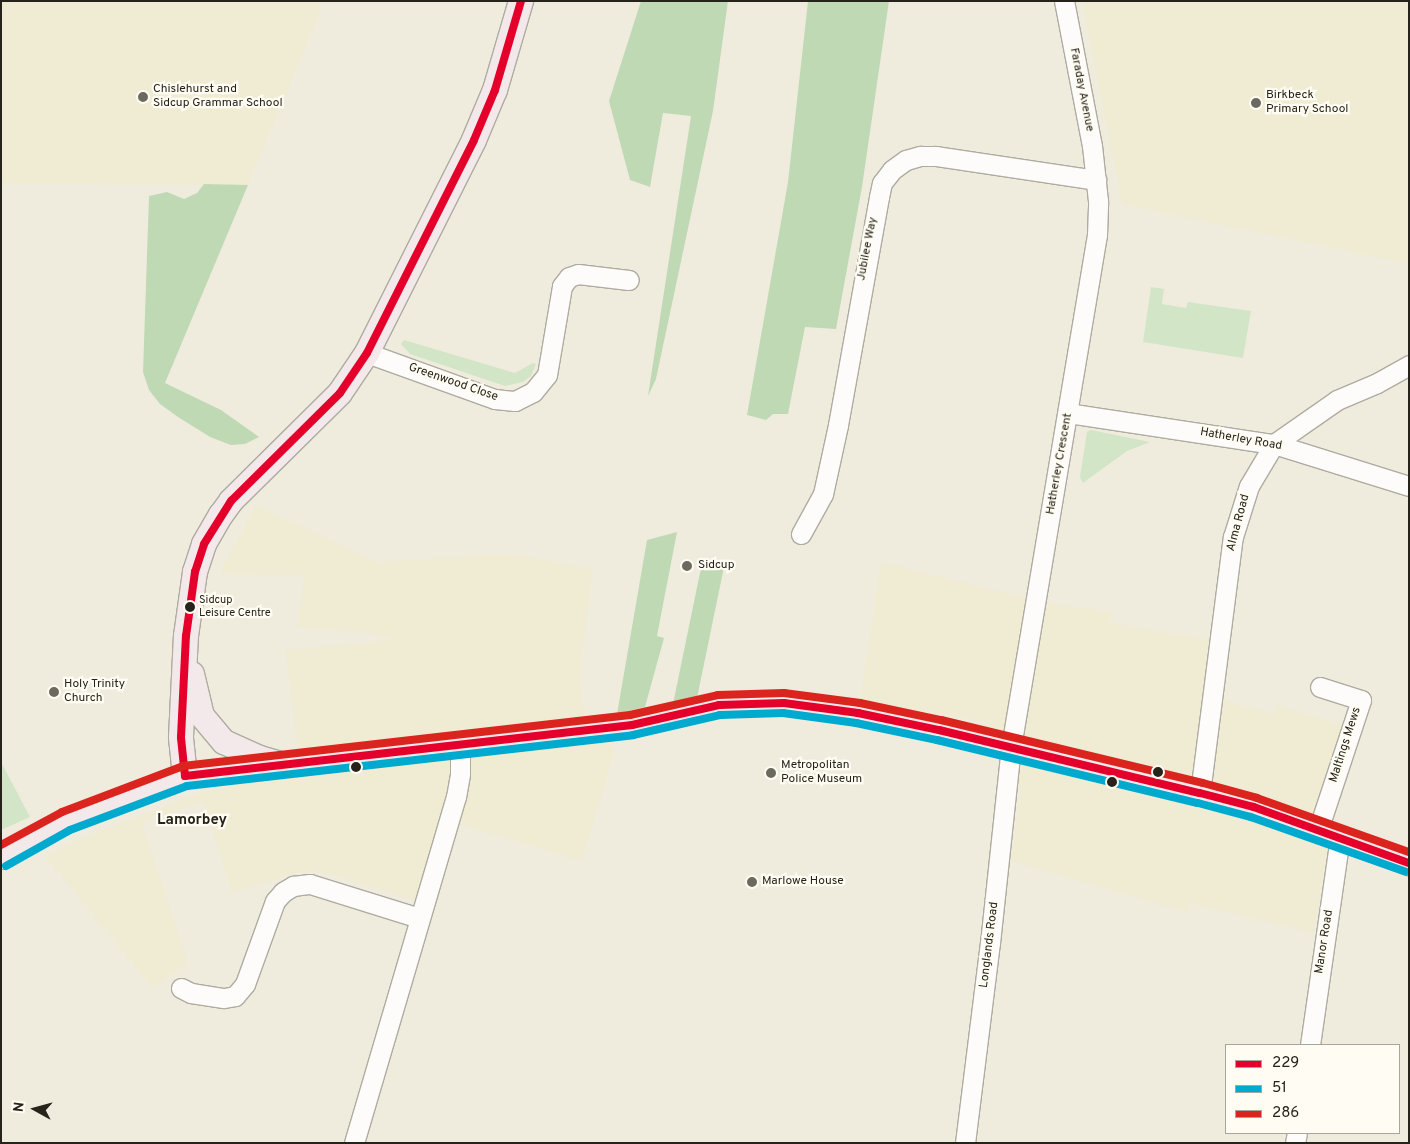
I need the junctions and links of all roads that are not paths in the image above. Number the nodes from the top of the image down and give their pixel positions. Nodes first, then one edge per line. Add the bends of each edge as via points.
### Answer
1 (521, 1) edge
2 (1064, 1) edge
3 (1096, 180) junction
4 (629, 280) dead end
5 (367, 353) junction
6 (1409, 365) edge
7 (1068, 413) junction
8 (1274, 444) junction
9 (1409, 486) edge
10 (801, 534) dead end
11 (186, 648) junction
12 (1320, 687) dead end
13 (460, 744) junction
14 (1012, 747) junction
15 (283, 765) junction
16 (185, 776) junction
17 (1200, 794) junction
18 (1329, 834) junction
19 (1, 857) edge
20 (1409, 863) edge
21 (419, 918) junction
22 (181, 988) dead end
23 (1310, 1044) edge
24 (354, 1143) edge
25 (965, 1143) edge

1 - 5 main road via 495,90 474,140
2 - 3 street, Faraday Avenue
3 - 7 street, Hatherley Crescent via 1097,235
3 - 10 street, Jubilee Way via 936,156 913,158 892,170 882,183 877,206 823,494
4 - 5 street, Greenwood Close via 578,274 568,278 562,286 547,375 533,392 515,401 495,399
5 - 11 main road via 340,393 231,501 210,532 196,572
6 - 8 street, Alma Road via 1337,400
7 - 8 street, Hatherley Road
7 - 14 street, Hatherley Crescent
8 - 9 street, Hatherley Road
8 - 17 street, Alma Road via 1249,486 1233,537
11 - 15 main road via 202,716 224,742
11 - 16 main road via 181,737
12 - 18 street, Maltings Mews via 1361,700
13 - 14 main road via 632,724 719,705 784,703 858,713
13 - 15 main road
13 - 21 street via 456,797
14 - 17 main road
14 - 25 street, Longlands Road
15 - 16 main road
16 - 19 main road via 66,821
17 - 18 main road via 1254,808
18 - 20 main road
18 - 23 street, Manor Road
21 - 22 street via 310,884 294,886 275,901 245,984 235,996 224,998 191,993
21 - 24 street

